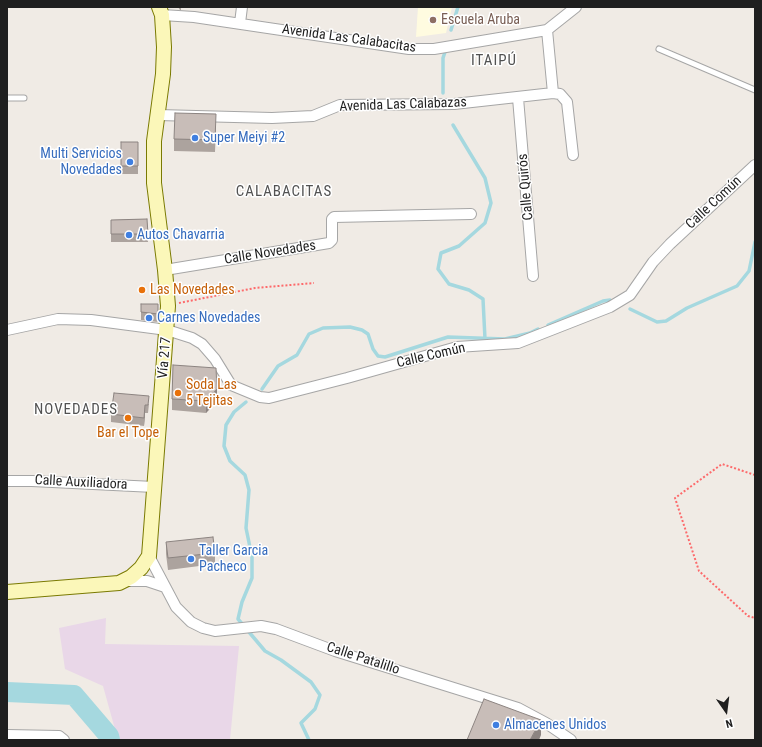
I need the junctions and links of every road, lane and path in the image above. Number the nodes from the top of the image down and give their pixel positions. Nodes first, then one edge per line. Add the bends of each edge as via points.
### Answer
1 (242, 7) edge
2 (576, 7) edge
3 (160, 11) edge
4 (240, 24) junction
5 (547, 30) junction
6 (659, 49) dead end
7 (755, 90) edge
8 (553, 93) junction
9 (7, 98) edge
10 (24, 98) dead end
11 (518, 98) junction
12 (158, 115) junction
13 (573, 155) dead end
14 (755, 165) edge
15 (471, 214) dead end
16 (165, 270) junction
17 (533, 276) dead end
18 (314, 282) dead end
19 (168, 306) junction
20 (7, 330) edge
21 (167, 330) junction
22 (755, 475) edge
23 (7, 481) edge
24 (154, 487) junction
25 (149, 556) junction
26 (119, 583) junction
27 (165, 587) junction
28 (7, 592) edge
29 (755, 618) edge
30 (7, 735) edge
31 (64, 740) edge
32 (571, 740) edge

1 - 4 street
2 - 5 street, Avenida Las Calabacitas
3 - 4 street, Avenida Las Calabacitas
3 - 12 main road, Vía 217 via 164,48
4 - 5 street, Avenida Las Calabacitas via 409,49 434,49
5 - 8 street
6 - 7 lane
8 - 11 street, Avenida Las Calabazas
8 - 13 street via 560,94 567,102
9 - 10 lane
11 - 12 street, Avenida Las Calabazas via 454,104 340,105 312,116 272,118
11 - 17 street, Calle Quirós
12 - 16 main road, Vía 217 via 154,141 154,183
14 - 21 street, Calle Común via 670,244 653,262 630,295 610,307 518,343 457,347 269,398 231,385 202,344
15 - 16 street, Calle Novedades via 334,217 332,240 329,243
16 - 19 main road, Vía 217
18 - 19 path via 255,288
19 - 21 main road, Vía 217
20 - 21 street, Calle Común via 58,319 92,320
21 - 24 main road, Vía 217
22 - 29 path via 722,464 675,498 699,571 748,616
23 - 24 street, Calle Auxiliadora
24 - 25 main road, Vía 217
25 - 26 main road via 141,568
25 - 27 street, Calle Patalillo
26 - 27 street via 138,580
26 - 28 main road
27 - 32 street, Calle Patalillo via 176,607 191,622 215,631 261,626 276,629 335,652 518,708 546,722
30 - 31 street via 59,736

